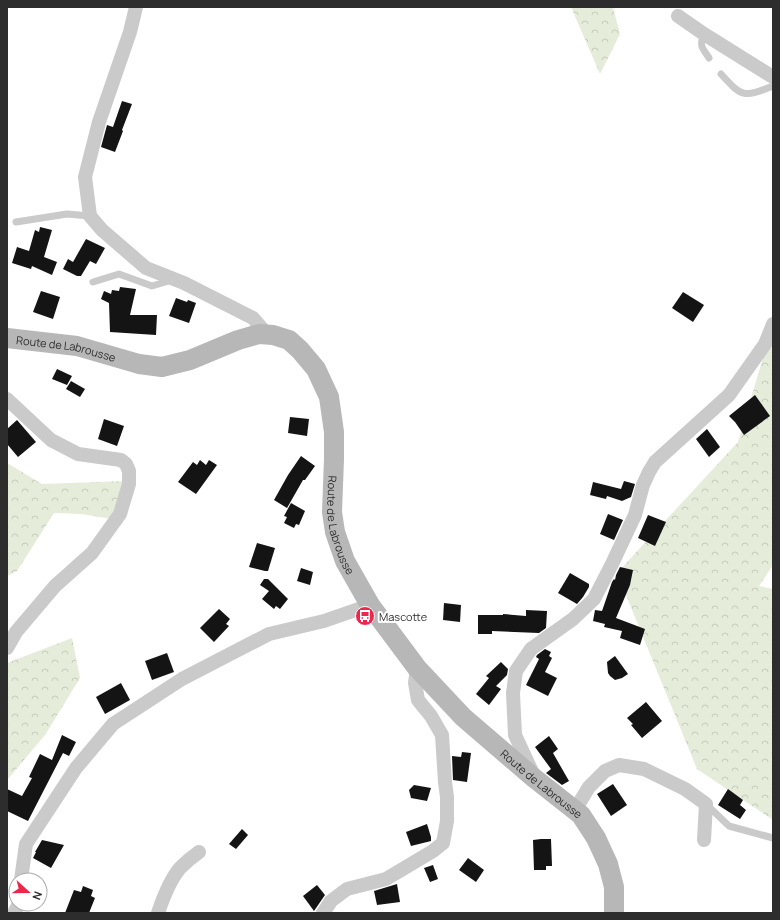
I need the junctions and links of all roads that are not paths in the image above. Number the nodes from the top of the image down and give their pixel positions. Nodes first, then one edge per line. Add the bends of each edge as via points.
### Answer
1 (136, 7) edge
2 (678, 16) dead end
3 (704, 34) junction
4 (709, 58) dead end
5 (721, 74) dead end
6 (773, 77) edge
7 (773, 86) edge
8 (90, 216) junction
9 (16, 222) dead end
10 (174, 279) junction
11 (93, 282) dead end
12 (773, 324) edge
13 (267, 334) junction
14 (7, 338) edge
15 (7, 399) edge
16 (370, 605) junction
17 (7, 648) edge
18 (417, 668) junction
19 (534, 778) junction
20 (706, 804) junction
21 (575, 810) junction
22 (773, 838) edge
23 (704, 840) dead end
24 (199, 852) dead end
25 (22, 872) edge
26 (158, 913) edge
27 (323, 913) edge
28 (614, 913) edge

1 - 8 street via 99,122 85,177
2 - 3 street
3 - 4 lane via 701,42
3 - 6 street
5 - 7 lane via 734,89 743,94
8 - 9 lane via 67,214
8 - 10 street via 102,230 146,268
10 - 11 lane via 152,286 119,274
10 - 13 street via 253,318
12 - 19 street via 765,344 729,395 655,462 648,472 635,515 594,598 573,619 531,649 516,671 513,693 515,735
13 - 14 street, Route de Labrousse via 238,340 190,360 162,367 139,364 78,346
13 - 16 street, Route de Labrousse via 289,340 300,350 316,369 329,396 334,432 332,512 335,532 345,560
15 - 17 street via 51,440 78,454 121,460 129,471 129,484 120,514 92,553 55,586 16,632
16 - 18 street, Route de Labrousse
16 - 25 street via 269,634 182,679 113,724 76,768 26,844
18 - 19 street, Route de Labrousse via 463,717
18 - 27 street via 415,683 418,700 442,735 447,797 447,821 443,843 386,878 347,889 331,901
19 - 21 street, Route de Labrousse
20 - 21 street via 684,788 644,769 620,764 605,771 589,787
20 - 22 lane via 729,826
20 - 23 street
21 - 28 street, Route de Labrousse via 596,838 608,864 614,887
24 - 26 street via 179,869

